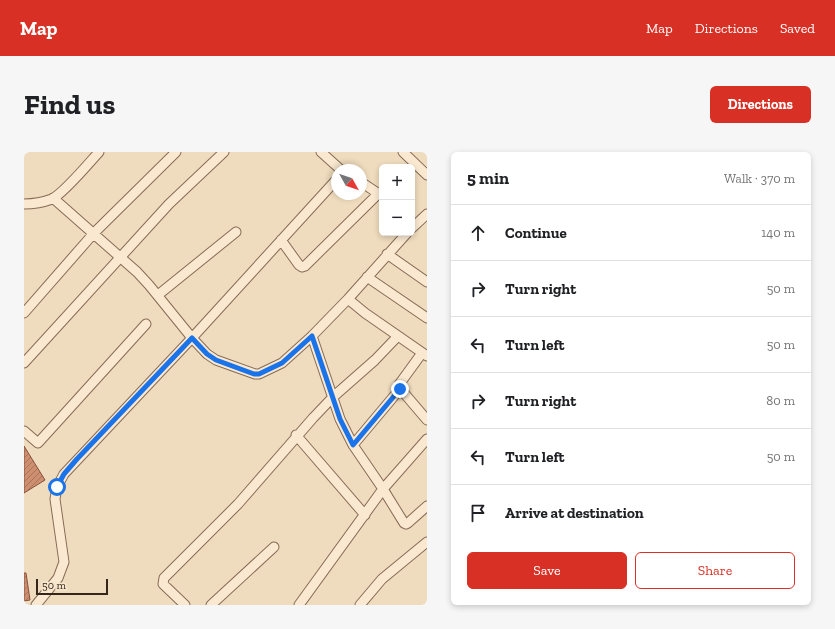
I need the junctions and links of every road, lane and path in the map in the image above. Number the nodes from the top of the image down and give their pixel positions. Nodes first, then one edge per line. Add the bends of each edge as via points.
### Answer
1 (99, 152) edge
2 (176, 152) edge
3 (224, 152) edge
4 (321, 152) edge
5 (403, 152) edge
6 (334, 164) edge
7 (427, 174) edge
8 (331, 185) edge
9 (367, 186) edge
10 (379, 193) edge
11 (379, 196) edge
12 (53, 198) junction
13 (24, 204) edge
14 (425, 219) edge
15 (415, 225) edge
16 (236, 232) dead end
17 (94, 233) junction
18 (404, 236) edge
19 (281, 240) junction
20 (387, 254) junction
21 (121, 257) junction
22 (366, 277) junction
23 (427, 282) edge
24 (158, 295) junction
25 (348, 299) junction
26 (24, 313) edge
27 (427, 318) edge
28 (146, 324) dead end
29 (312, 336) junction
30 (398, 336) junction
31 (192, 338) junction
32 (425, 354) edge
33 (24, 363) edge
34 (400, 389) junction
35 (333, 397) junction
36 (427, 420) edge
37 (24, 431) edge
38 (296, 435) junction
39 (427, 439) edge
40 (353, 445) junction
41 (383, 489) junction
42 (427, 506) edge
43 (365, 514) junction
44 (427, 542) edge
45 (274, 547) dead end
46 (36, 605) edge
47 (185, 605) edge
48 (212, 605) edge
49 (299, 605) edge
50 (360, 605) edge

1 - 12 street
2 - 17 street
3 - 21 street via 169,204
4 - 6 street
5 - 7 street
8 - 19 street
9 - 10 street
11 - 19 street via 302,267 298,266
12 - 13 street
12 - 17 street
14 - 15 street
16 - 24 street
17 - 21 street
17 - 26 street
18 - 20 street
19 - 31 street
20 - 22 street
20 - 23 street
21 - 24 street
21 - 33 street
22 - 25 street
22 - 27 street
24 - 31 street
25 - 29 street
25 - 30 street
28 - 37 street via 38,443
29 - 31 street via 282,363 259,374 216,360
29 - 35 street
30 - 32 street
30 - 35 street
31 - 46 street via 64,474 57,487 55,499 64,562 58,578
32 - 34 street via 398,384
34 - 36 street
34 - 40 street
35 - 38 street
35 - 40 street
38 - 43 street
38 - 47 street via 238,504 164,578 163,584
39 - 41 street
40 - 41 street
41 - 42 street via 406,524
41 - 43 street
43 - 49 street
44 - 50 street via 382,578
45 - 48 street

